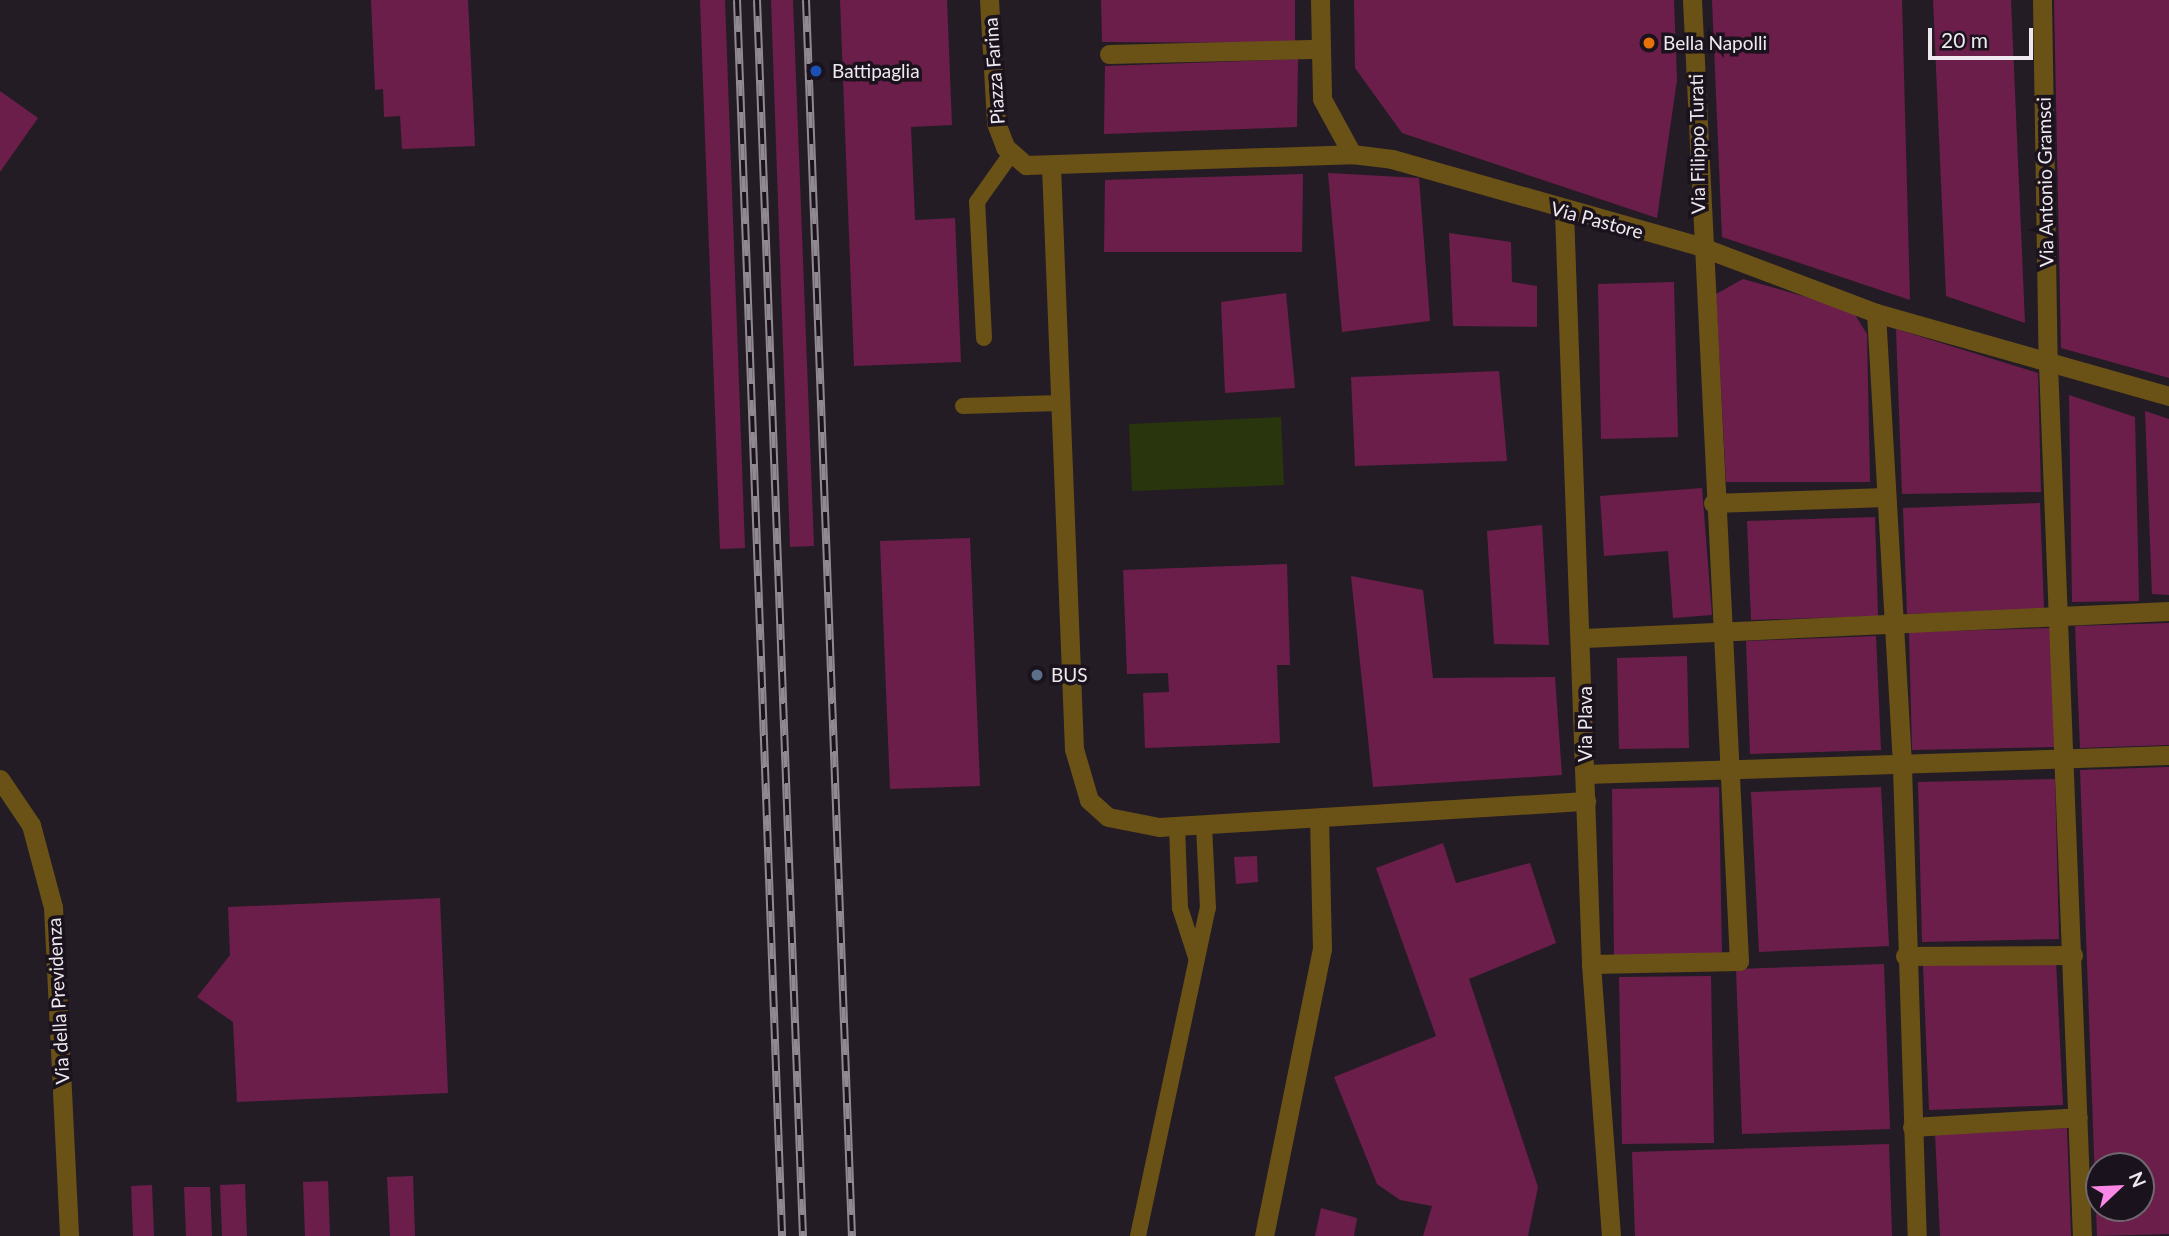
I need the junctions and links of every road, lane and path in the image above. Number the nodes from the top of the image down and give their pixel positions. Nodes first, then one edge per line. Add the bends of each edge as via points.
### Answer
1 (989, 0) edge
2 (1320, 0) edge
3 (1692, 0) edge
4 (2042, 0) edge
5 (1321, 49) junction
6 (1109, 54) dead end
7 (1011, 154) junction
8 (1352, 154) junction
9 (1051, 166) junction
10 (1564, 212) junction
11 (1699, 246) junction
12 (1876, 313) junction
13 (984, 338) dead end
14 (2048, 364) junction
15 (2169, 396) edge
16 (1061, 403) junction
17 (963, 406) dead end
18 (1885, 497) junction
19 (1713, 503) junction
20 (2169, 611) edge
21 (2060, 616) junction
22 (1893, 624) junction
23 (1720, 632) junction
24 (1584, 638) junction
25 (2169, 755) edge
26 (2064, 762) junction
27 (1902, 767) junction
28 (1732, 771) junction
29 (1585, 774) junction
30 (0, 779) edge
31 (1586, 801) junction
32 (1319, 819) junction
33 (1204, 825) junction
34 (1177, 826) junction
35 (2073, 955) junction
36 (1905, 956) junction
37 (1197, 958) junction
38 (1591, 964) junction
39 (2078, 1117) junction
40 (1912, 1127) junction
41 (69, 1236) edge
42 (1138, 1236) edge
43 (1264, 1236) edge
44 (1611, 1236) edge
45 (1917, 1236) edge
46 (2082, 1236) edge

1 - 7 street, Piazza Farina via 996,123
2 - 5 street
3 - 11 street, Via Filippo Turati
4 - 14 street, Via Antonio Gramsci
5 - 6 street
5 - 8 street via 1322,99
7 - 9 street, Via Pastore via 1026,164
7 - 13 lane via 977,202
8 - 9 street, Via Pastore
8 - 10 street, Via Pastore via 1392,159
9 - 16 street
10 - 11 street, Via Pastore
10 - 24 street, Via Plava
11 - 12 street, Via Pastore
11 - 19 street, Via Filippo Turati
12 - 14 street, Via Pastore
12 - 18 street
14 - 15 street, Via Pastore
14 - 21 street, Via Antonio Gramsci
16 - 17 lane
16 - 34 street via 1078,777 1089,800 1108,817
18 - 19 street
18 - 22 street
19 - 23 street, Via Filippo Turati
20 - 21 street
21 - 22 street
21 - 26 street, Via Antonio Gramsci
22 - 23 street
22 - 27 street
23 - 24 street
23 - 28 street, Via Filippo Turati
24 - 29 street, Via Plava
25 - 26 street
26 - 27 street
26 - 35 street, Via Antonio Gramsci
27 - 28 street
27 - 36 street
28 - 29 street
28 - 38 street, Via Filippo Turati via 1739,961
29 - 31 street, Via Plava
30 - 41 street, Via della Previdenza via 31,825 53,906
31 - 32 street
31 - 38 street, Via Plava
32 - 33 street
32 - 43 street via 1322,949
33 - 34 street
33 - 37 lane via 1208,908
34 - 37 lane via 1180,908
35 - 36 street
35 - 39 street, Via Antonio Gramsci
36 - 40 street
37 - 42 lane
38 - 44 street, Via Plava
39 - 40 street
39 - 46 street, Via Antonio Gramsci
40 - 45 street

